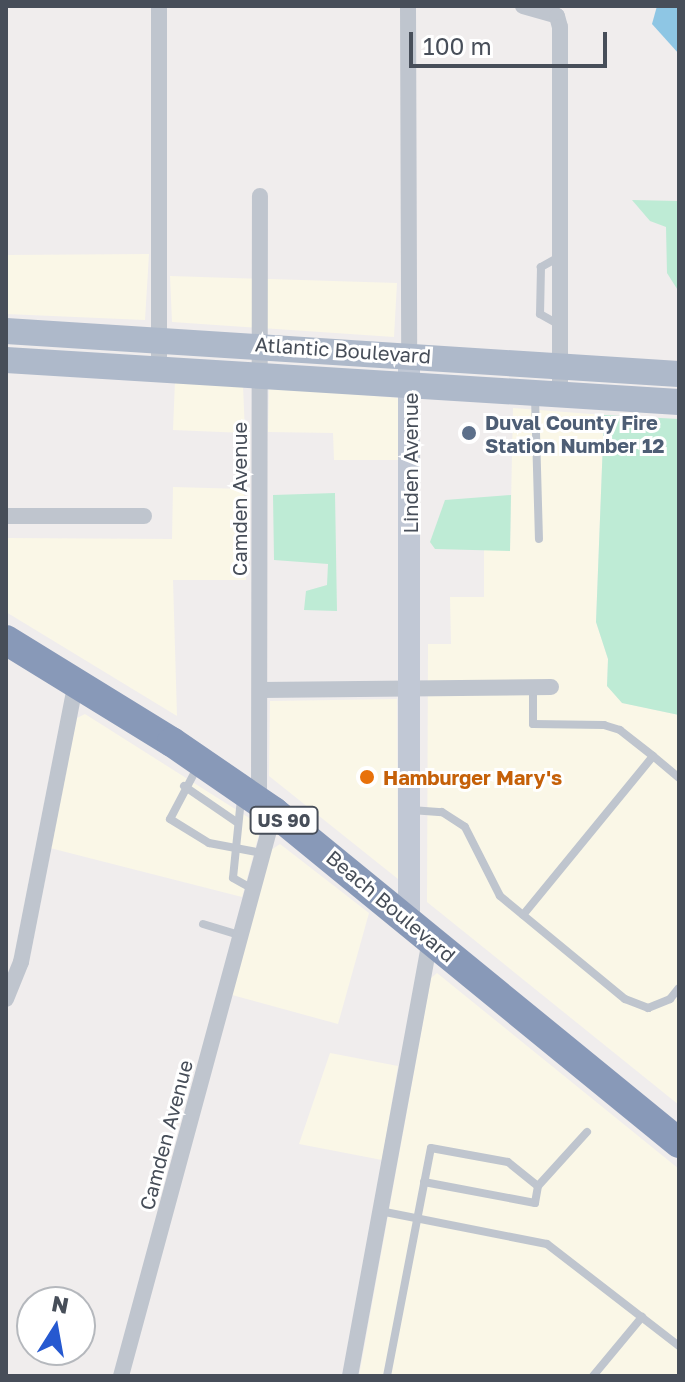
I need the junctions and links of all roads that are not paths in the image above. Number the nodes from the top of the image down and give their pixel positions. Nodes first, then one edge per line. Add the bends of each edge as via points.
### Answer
1 (159, 6) edge
2 (408, 6) edge
3 (523, 6) edge
4 (260, 196) dead end
5 (6, 331) edge
6 (159, 337) junction
7 (260, 344) junction
8 (409, 355) junction
9 (6, 360) edge
10 (159, 366) junction
11 (560, 366) junction
12 (259, 373) junction
13 (679, 374) edge
14 (410, 383) junction
15 (548, 394) junction
16 (679, 402) edge
17 (6, 516) edge
18 (144, 516) dead end
19 (539, 539) dead end
20 (6, 640) edge
21 (76, 682) junction
22 (551, 687) dead end
23 (411, 688) junction
24 (533, 688) junction
25 (260, 690) junction
26 (653, 756) junction
27 (201, 761) junction
28 (679, 778) edge
29 (184, 786) junction
30 (258, 801) junction
31 (410, 810) junction
32 (238, 823) junction
33 (236, 851) junction
34 (263, 854) junction
35 (253, 889) junction
36 (523, 915) junction
37 (203, 924) dead end
38 (419, 928) junction
39 (241, 935) junction
40 (679, 988) edge
41 (6, 999) edge
42 (587, 1132) dead end
43 (679, 1143) edge
44 (424, 1182) junction
45 (538, 1186) junction
46 (380, 1211) junction
47 (417, 1218) junction
48 (642, 1317) junction
49 (679, 1346) edge
50 (121, 1376) edge
51 (350, 1376) edge
52 (387, 1376) edge
53 (593, 1376) edge

1 - 6 street
2 - 8 street, Linden Avenue
3 - 11 street via 557,16
4 - 7 street, Camden Avenue
5 - 6 main road, Atlantic Boulevard
6 - 7 main road, Atlantic Boulevard
6 - 10 street
7 - 8 main road, Atlantic Boulevard
7 - 12 street, Camden Avenue
8 - 11 main road, Atlantic Boulevard
8 - 14 street, Linden Avenue
9 - 10 main road, Atlantic Boulevard
10 - 12 main road, Atlantic Boulevard
11 - 13 main road, Atlantic Boulevard
11 - 15 street
12 - 14 main road, Atlantic Boulevard
12 - 25 street, Camden Avenue
14 - 15 main road, Atlantic Boulevard
14 - 23 street, Linden Avenue
15 - 16 main road, Atlantic Boulevard
15 - 19 lane
17 - 18 street
20 - 21 highway, Beach Boulevard / US 90
21 - 27 highway, Beach Boulevard / US 90
21 - 41 street via 21,962
22 - 24 street
23 - 24 street
23 - 25 street
23 - 31 street, Linden Avenue
24 - 26 lane via 533,724 604,725 620,730
25 - 30 street, Camden Avenue
26 - 28 lane
26 - 36 lane
27 - 29 lane
27 - 30 highway, Beach Boulevard / US 90
29 - 32 lane
29 - 33 lane via 170,819 209,843
30 - 32 lane
30 - 34 street, Camden Avenue
30 - 38 highway, Beach Boulevard / US 90
31 - 36 lane via 442,812 465,827 491,885
31 - 38 street, Linden Avenue
32 - 33 lane
33 - 34 lane
33 - 35 lane via 233,878
34 - 35 street, Camden Avenue
35 - 39 street, Camden Avenue
36 - 40 lane via 636,1005 661,1005
37 - 39 lane
38 - 43 highway, Beach Boulevard / US 90
38 - 46 street
39 - 50 street, Camden Avenue
42 - 45 lane
44 - 45 lane via 535,1203
44 - 45 lane via 431,1148 508,1162
44 - 47 lane
46 - 47 lane
46 - 51 street
47 - 48 lane via 547,1244
47 - 52 lane
48 - 49 lane
48 - 53 lane

